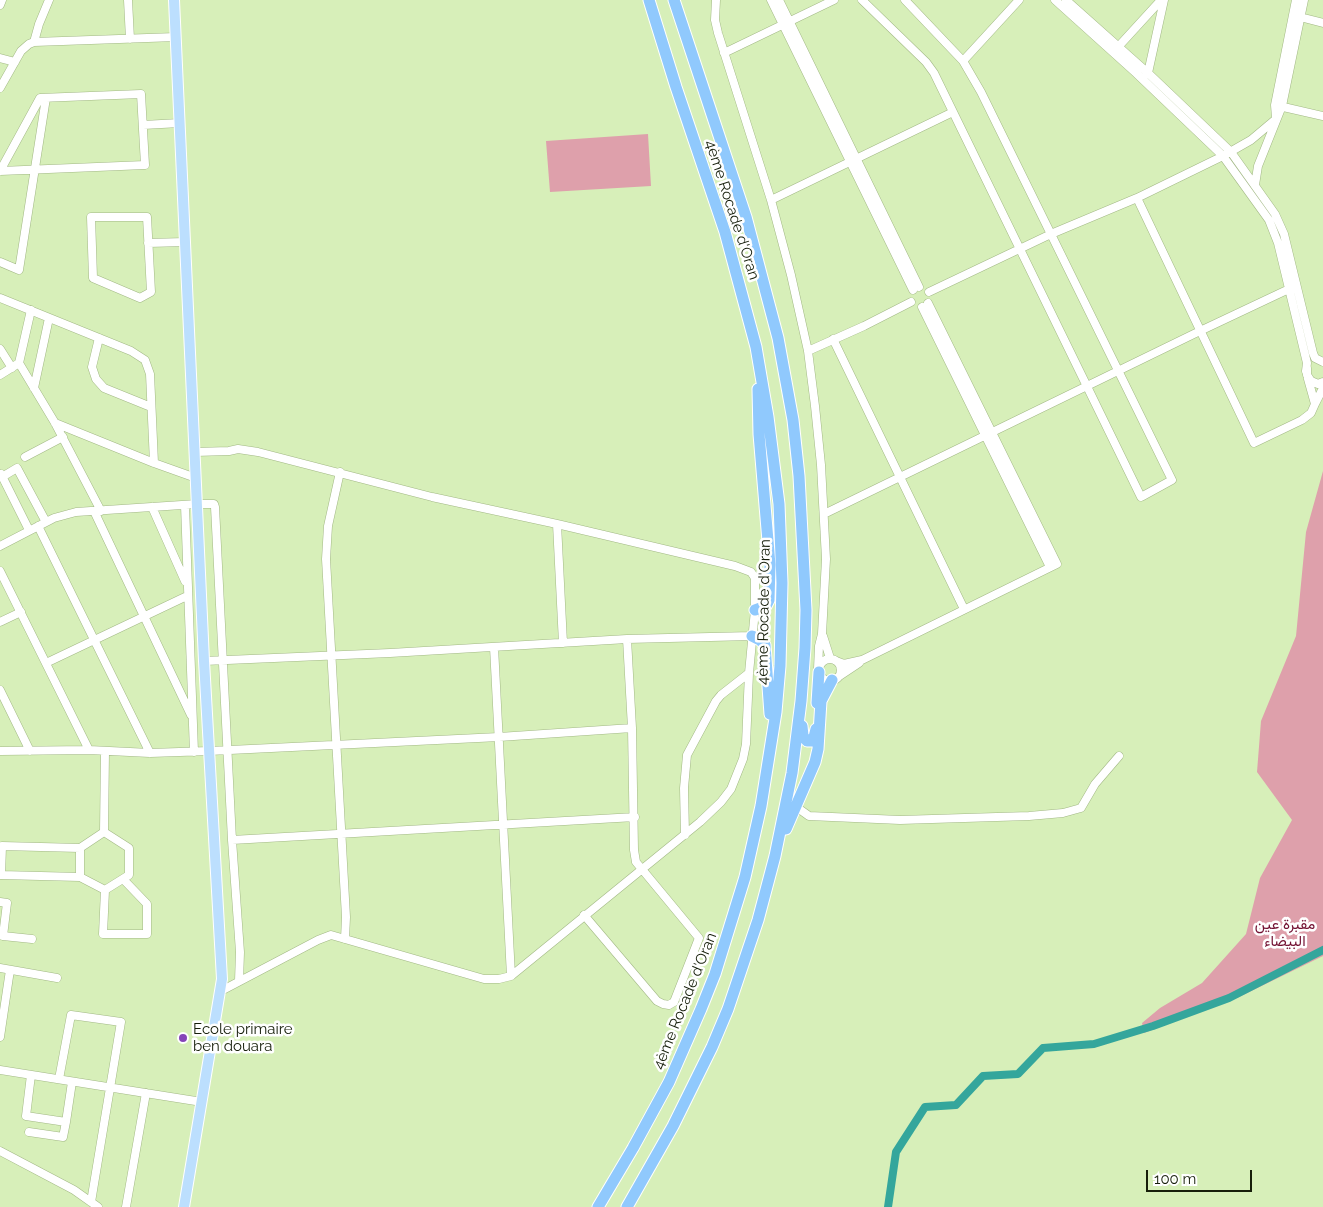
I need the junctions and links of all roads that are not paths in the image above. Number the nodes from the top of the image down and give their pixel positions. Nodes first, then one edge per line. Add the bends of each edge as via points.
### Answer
1 (2, 0) edge
2 (50, 0) edge
3 (128, 0) edge
4 (174, 0) edge
5 (649, 0) edge
6 (674, 0) edge
7 (716, 0) edge
8 (771, 0) edge
9 (779, 0) edge
10 (834, 0) edge
11 (862, 0) edge
12 (905, 0) edge
13 (1019, 0) edge
14 (1055, 0) edge
15 (1066, 0) edge
16 (1162, 0) edge
17 (1296, 0) edge
18 (1304, 0) edge
19 (0, 5) edge
20 (1296, 16) junction
21 (1323, 23) edge
22 (786, 24) junction
23 (176, 37) junction
24 (130, 39) junction
25 (34, 42) junction
26 (1118, 46) junction
27 (724, 53) junction
28 (0, 58) edge
29 (963, 61) junction
30 (15, 62) junction
31 (1145, 76) junction
32 (0, 88) edge
33 (46, 98) junction
34 (1278, 106) junction
35 (952, 112) junction
36 (1323, 116) edge
37 (1276, 119) junction
38 (180, 123) junction
39 (143, 125) junction
40 (1230, 152) junction
41 (1223, 156) junction
42 (854, 160) junction
43 (36, 170) junction
44 (0, 171) edge
45 (1255, 185) junction
46 (1137, 198) junction
47 (771, 200) junction
48 (1051, 234) junction
49 (185, 242) junction
50 (148, 243) junction
51 (1020, 249) junction
52 (0, 262) edge
53 (916, 289) junction
54 (1293, 289) junction
55 (929, 292) junction
56 (0, 298) edge
57 (911, 302) junction
58 (925, 305) junction
59 (31, 310) junction
60 (49, 318) junction
61 (1200, 331) junction
62 (99, 338) junction
63 (833, 339) junction
64 (756, 347) junction
65 (0, 349) edge
66 (808, 351) junction
67 (1322, 361) edge
68 (19, 363) junction
69 (12, 368) junction
70 (1118, 370) junction
71 (0, 375) edge
72 (1307, 375) junction
73 (1323, 382) edge
74 (1088, 386) junction
75 (34, 388) junction
76 (1323, 388) edge
77 (1316, 404) junction
78 (151, 407) junction
79 (55, 423) junction
80 (988, 434) junction
81 (63, 437) junction
82 (195, 452) junction
83 (25, 456) dead end
84 (154, 463) junction
85 (340, 472) junction
86 (1, 475) edge
87 (196, 478) junction
88 (899, 478) junction
89 (197, 504) junction
90 (184, 505) junction
91 (152, 507) junction
92 (97, 511) junction
93 (824, 514) junction
94 (46, 522) junction
95 (557, 524) junction
96 (38, 526) junction
97 (29, 530) junction
98 (0, 546) edge
99 (0, 570) edge
100 (187, 586) junction
101 (187, 596) junction
102 (964, 609) junction
103 (755, 610) junction
104 (21, 612) junction
105 (144, 617) junction
106 (0, 622) edge
107 (822, 634) junction
108 (752, 636) junction
109 (627, 639) junction
110 (95, 641) junction
111 (563, 643) junction
112 (494, 647) junction
113 (332, 655) junction
114 (833, 659) junction
115 (224, 660) junction
116 (862, 660) junction
117 (204, 661) junction
118 (46, 664) junction
119 (819, 671) junction
120 (749, 673) junction
121 (835, 679) junction
122 (0, 690) edge
123 (801, 700) junction
124 (192, 719) junction
125 (632, 728) junction
126 (499, 737) junction
127 (772, 743) junction
128 (336, 744) junction
129 (89, 750) junction
130 (229, 750) junction
131 (0, 751) edge
132 (30, 751) junction
133 (105, 751) junction
134 (209, 751) junction
135 (194, 752) junction
136 (150, 753) junction
137 (1119, 756) dead end
138 (796, 806) junction
139 (635, 817) junction
140 (503, 825) junction
141 (104, 832) junction
142 (341, 834) junction
143 (685, 835) junction
144 (232, 840) junction
145 (80, 848) junction
146 (775, 856) junction
147 (640, 869) junction
148 (80, 876) junction
149 (122, 878) junction
150 (105, 890) junction
151 (0, 902) edge
152 (584, 915) junction
153 (345, 938) junction
154 (32, 940) dead end
155 (0, 968) edge
156 (10, 970) junction
157 (511, 976) junction
158 (58, 978) dead end
159 (239, 981) junction
160 (221, 991) junction
161 (0, 1038) edge
162 (0, 1070) edge
163 (31, 1075) junction
164 (59, 1080) junction
165 (72, 1082) junction
166 (109, 1087) junction
167 (146, 1093) junction
168 (202, 1102) junction
169 (66, 1122) junction
170 (29, 1132) dead end
171 (0, 1151) edge
172 (91, 1202) junction
173 (98, 1207) edge
174 (126, 1207) edge
175 (184, 1207) edge
176 (598, 1207) edge
177 (627, 1207) edge

1 - 19 street
2 - 25 street
3 - 24 street
4 - 23 main road
5 - 64 highway, 4ème Rocade d'Oran via 725,232
6 - 123 highway, 4ème Rocade d'Oran via 746,217 785,372 802,520 806,610
7 - 27 street via 715,20
8 - 22 street
9 - 22 street
10 - 22 street
11 - 35 street via 926,62
12 - 29 street
13 - 29 street
14 - 31 street
15 - 26 street
16 - 26 street
16 - 31 street
17 - 20 street
18 - 20 street
20 - 21 street
20 - 34 street
22 - 27 street
22 - 42 street
23 - 24 street
23 - 38 main road
24 - 25 street
25 - 30 street via 25,47
26 - 31 street
27 - 47 street
28 - 30 street
29 - 48 street via 982,92
30 - 32 street
31 - 40 street
31 - 41 street
33 - 39 street via 141,94
33 - 43 street
33 - 44 street via 40,98
34 - 36 street
34 - 37 street
35 - 42 street
35 - 51 street
37 - 40 street
37 - 45 street via 1258,166
38 - 39 street
38 - 49 main road
39 - 43 street via 145,165
40 - 41 street
40 - 45 street
41 - 46 street
41 - 54 street via 1269,220
42 - 47 street
42 - 53 street
43 - 44 street
43 - 52 street via 19,270
45 - 54 street via 1280,223 1287,245
46 - 48 street
46 - 61 street
47 - 66 street
48 - 51 street
48 - 70 street
49 - 50 street
49 - 82 main road
50 - 50 street via 151,292 140,298 93,278 91,217 147,217
51 - 55 street
51 - 74 street
53 - 55 street via 925,288
53 - 57 street via 910,296
54 - 61 street
54 - 67 street via 1313,353
54 - 72 street
55 - 58 street via 930,298
56 - 59 street
57 - 58 street via 916,306
57 - 63 street
58 - 80 street
59 - 60 street
59 - 68 street
60 - 62 street
60 - 75 street
61 - 70 street
61 - 77 street via 1254,443 1302,420
62 - 78 street via 145,360 150,374
62 - 78 street via 92,367 96,379 104,388
63 - 66 street
63 - 88 street
64 - 103 highway via 770,565 769,600 766,606
64 - 127 highway, 4ème Rocade d'Oran via 774,457 781,535 780,666
65 - 69 street
66 - 93 street
67 - 72 street via 1310,364
68 - 69 street
68 - 75 street
69 - 71 street
70 - 74 street
70 - 74 street via 1172,480 1141,497
72 - 73 street via 1314,383
72 - 77 street
74 - 80 street
75 - 79 street
76 - 77 street
78 - 84 street
79 - 81 street
79 - 84 street
80 - 88 street
80 - 102 street via 1053,566
81 - 83 street
81 - 92 street
82 - 85 street via 258,452
82 - 87 main road
84 - 87 street
85 - 95 street via 432,497
85 - 113 street via 326,544
86 - 94 street via 17,468
86 - 97 street
87 - 89 main road
88 - 93 street
88 - 102 street
89 - 90 street
89 - 115 street via 214,504 217,513
89 - 117 main road
90 - 91 street
90 - 100 street
91 - 92 street
91 - 100 street
92 - 94 street via 76,512
92 - 105 street
93 - 107 street via 826,559
94 - 96 street
95 - 103 street via 744,568 755,578
95 - 111 street
96 - 97 street
96 - 110 street
97 - 98 street
99 - 104 street
100 - 101 street
101 - 105 street
101 - 124 street
102 - 116 street
103 - 108 street
104 - 106 street
104 - 118 street
105 - 110 street
105 - 124 street
107 - 114 street
107 - 119 street
108 - 109 street
108 - 120 street
108 - 127 highway via 763,642 767,653
109 - 111 street
109 - 125 street
110 - 118 street
110 - 136 street
111 - 112 street
112 - 113 street
112 - 126 street
113 - 115 street
113 - 128 street
114 - 116 street via 844,664
114 - 119 street via 821,662
114 - 121 street via 840,667
115 - 117 street
115 - 130 street
116 - 121 street via 855,668
117 - 134 main road
118 - 129 street
119 - 121 street via 826,680
119 - 123 highway via 813,741 807,741 803,736
120 - 143 street via 746,744 738,777 721,802
120 - 143 street via 716,701 687,755
121 - 138 highway via 821,701 815,762
122 - 132 street
123 - 146 highway, 4ème Rocade d'Oran via 792,774
124 - 135 street
125 - 126 street
125 - 139 street
126 - 128 street
126 - 140 street
127 - 176 highway, 4ème Rocade d'Oran via 751,851 734,915 702,1009 669,1082
128 - 130 street
128 - 142 street
129 - 132 street
129 - 133 street
130 - 134 street
130 - 144 street
131 - 132 street
133 - 136 street
133 - 141 street
134 - 135 street
134 - 160 main road
135 - 136 street
137 - 138 street via 1095,784 1081,808 1063,813 900,820 808,816
138 - 146 highway
139 - 140 street
139 - 147 street via 634,850
140 - 142 street
140 - 157 street
141 - 145 street
141 - 149 street via 129,848 129,875
142 - 144 street
142 - 153 street
143 - 147 street
144 - 159 street
145 - 148 street
145 - 148 street via 2,846 1,875
146 - 177 highway, 4ème Rocade d'Oran via 758,920 724,1017 694,1086
147 - 152 street
147 - 152 street via 699,938 674,1002 669,1005 657,1001
148 - 150 street
149 - 150 street
149 - 150 street via 147,904 147,934 103,934
151 - 154 street via 6,903 3,936
152 - 157 street
153 - 157 street via 484,979 499,980
153 - 159 street via 326,936
155 - 156 street
156 - 158 street
156 - 161 street
159 - 160 street
160 - 168 main road
162 - 163 street
163 - 164 street
163 - 169 street via 26,1116
164 - 165 street
164 - 166 street via 71,1014 121,1022
165 - 166 street
165 - 169 street
166 - 167 street
166 - 172 street
167 - 168 street
167 - 174 street
168 - 175 main road
169 - 170 street via 63,1137
171 - 172 street
172 - 173 street

